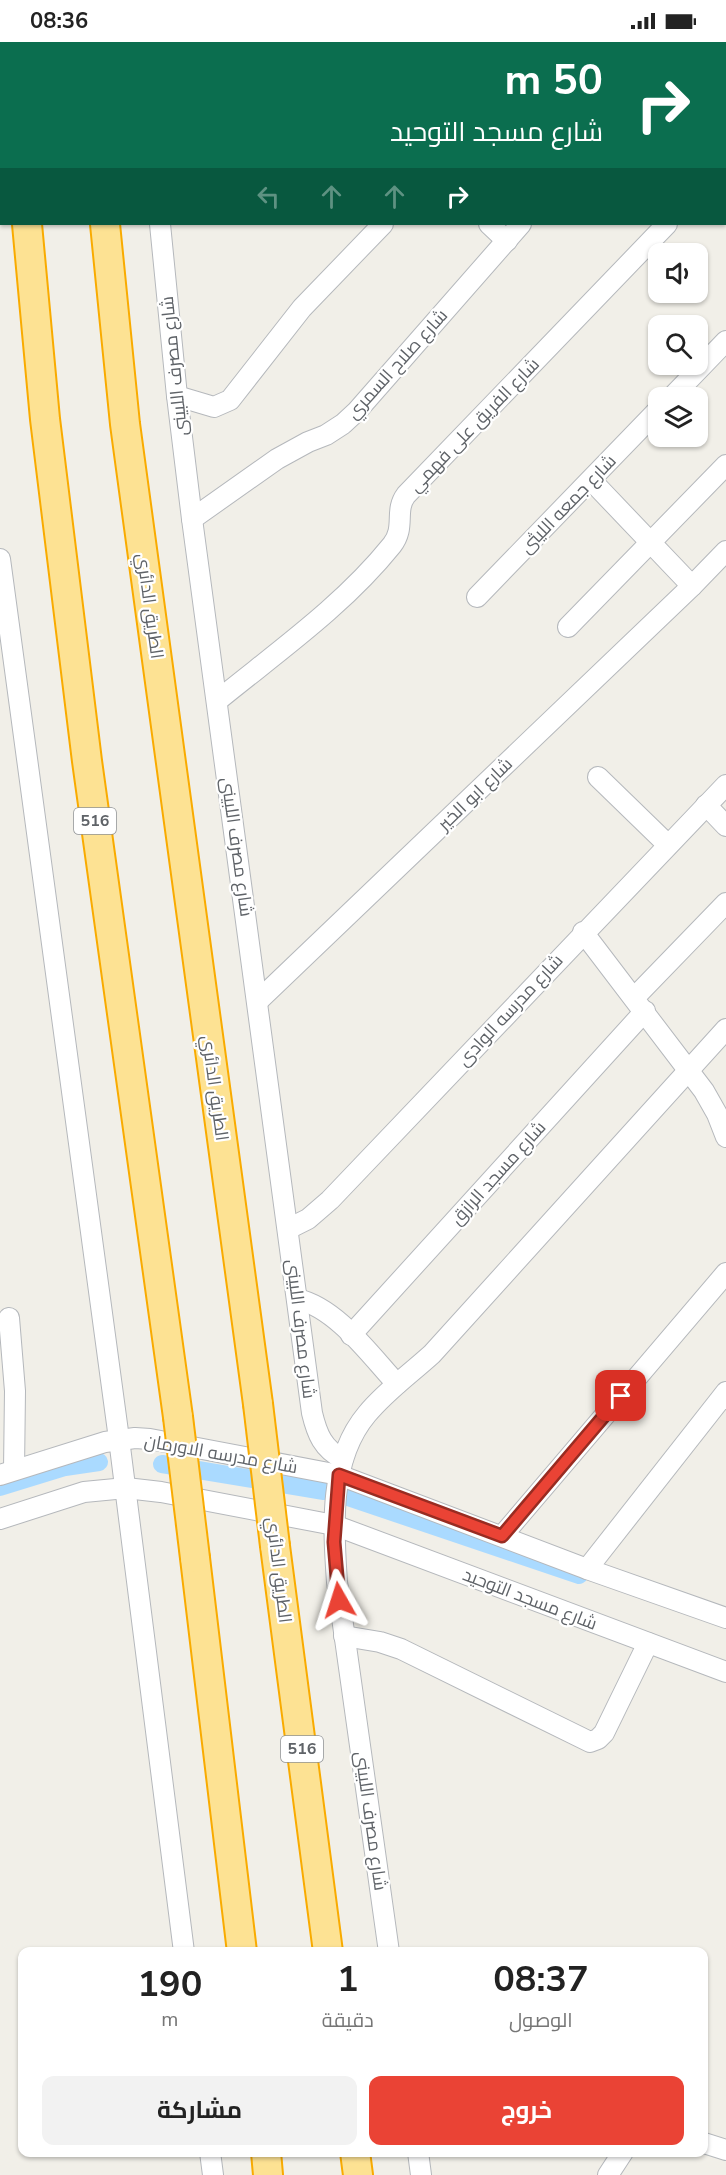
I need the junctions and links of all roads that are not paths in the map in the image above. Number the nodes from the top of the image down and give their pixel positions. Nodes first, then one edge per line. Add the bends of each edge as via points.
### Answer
1 (27, 225) edge
2 (105, 225) edge
3 (160, 225) edge
4 (382, 225) edge
5 (490, 225) edge
6 (520, 225) edge
7 (666, 225) edge
8 (507, 241) junction
9 (726, 341) edge
10 (682, 387) edge
11 (177, 396) junction
12 (648, 421) edge
13 (726, 465) edge
14 (591, 480) junction
15 (192, 519) junction
16 (650, 543) junction
17 (726, 550) edge
18 (0, 560) edge
19 (692, 586) junction
20 (477, 597) dead end
21 (568, 627) dead end
22 (6, 651) edge
23 (217, 701) junction
24 (598, 777) dead end
25 (726, 784) edge
26 (706, 805) junction
27 (726, 826) edge
28 (668, 845) junction
29 (726, 903) edge
30 (583, 932) junction
31 (258, 1001) junction
32 (640, 1004) junction
33 (726, 1029) edge
34 (688, 1069) junction
35 (726, 1137) edge
36 (288, 1229) junction
37 (726, 1273) edge
38 (297, 1299) junction
39 (9, 1318) dead end
40 (351, 1335) junction
41 (397, 1384) junction
42 (726, 1392) edge
43 (119, 1439) junction
44 (341, 1467) junction
45 (7, 1472) edge
46 (126, 1488) junction
47 (0, 1519) edge
48 (334, 1525) junction
49 (502, 1536) junction
50 (587, 1569) junction
51 (726, 1618) edge
52 (344, 1636) junction
53 (648, 1643) junction
54 (726, 1672) edge
55 (183, 1947) edge
56 (241, 1947) edge
57 (327, 1947) edge
58 (388, 1947) edge
59 (708, 2144) edge
60 (726, 2150) edge
61 (211, 2157) edge
62 (266, 2157) edge
63 (356, 2157) edge
64 (419, 2157) edge
65 (620, 2157) edge
66 (213, 2175) edge
67 (268, 2175) edge
68 (358, 2175) edge
69 (421, 2175) edge
70 (608, 2175) edge

1 - 56 highway, 516, bridge via 45,419 87,761 178,1417
2 - 57 highway, الطريق الدائري / 516, bridge via 125,424
3 - 11 street, شارع مصرف اللبينى
4 - 11 street via 302,308 230,400 214,407
5 - 8 street
6 - 8 street, شارع صلاح السمري
7 - 23 street, شارع الفريق على فهمي via 406,495 401,501 401,526 393,544 337,604
8 - 15 street, شارع صلاح السمري via 343,424 277,459
9 - 10 street
11 - 15 street, شارع مصرف اللبينى
12 - 14 street, شارع جمعه الليثى
13 - 16 street
14 - 16 street
14 - 20 street, شارع جمعه الليثى
15 - 23 street, شارع مصرف اللبينى
16 - 19 street
16 - 21 street
17 - 19 street, شارع ابو الخير
18 - 22 street
19 - 31 street, شارع ابو الخير
22 - 43 street
23 - 31 street, شارع مصرف اللبينى
24 - 28 street
25 - 26 street, شارع مدرسه الوادى
26 - 27 street
26 - 28 street, شارع مدرسه الوادى
28 - 30 street, شارع مدرسه الوادى
29 - 32 street, شارع مسجد الرازق
30 - 32 street
30 - 36 street, شارع مدرسه الوادى via 330,1200 308,1219
31 - 36 street, شارع مصرف اللبينى
32 - 34 street
32 - 40 street, شارع مسجد الرازق
33 - 34 street
34 - 35 street via 717,1114
34 - 41 street via 432,1354
36 - 38 street, شارع مصرف اللبينى
37 - 49 street
38 - 40 street via 331,1315
38 - 44 street, شارع مصرف اللبينى via 315,1425
39 - 45 street via 15,1391
40 - 41 street
41 - 44 street via 366,1415 346,1447
42 - 50 street
43 - 44 street, شارع مدرسه الاورمان via 150,1439
43 - 45 street, شارع مدرسه الاورمان
43 - 46 street
44 - 48 street, شارع مصرف اللبينى
44 - 49 street
46 - 47 street via 84,1492
46 - 48 street
46 - 55 street
48 - 52 street, شارع مصرف اللبينى
48 - 53 street, شارع مسجد التوحيد
49 - 50 street
50 - 51 street
52 - 53 street via 402,1650 590,1742 604,1733
52 - 58 street, شارع مصرف اللبينى
53 - 54 street, شارع مسجد التوحيد
59 - 60 street
61 - 66 street
62 - 67 highway
63 - 68 highway
64 - 69 street
65 - 70 street

